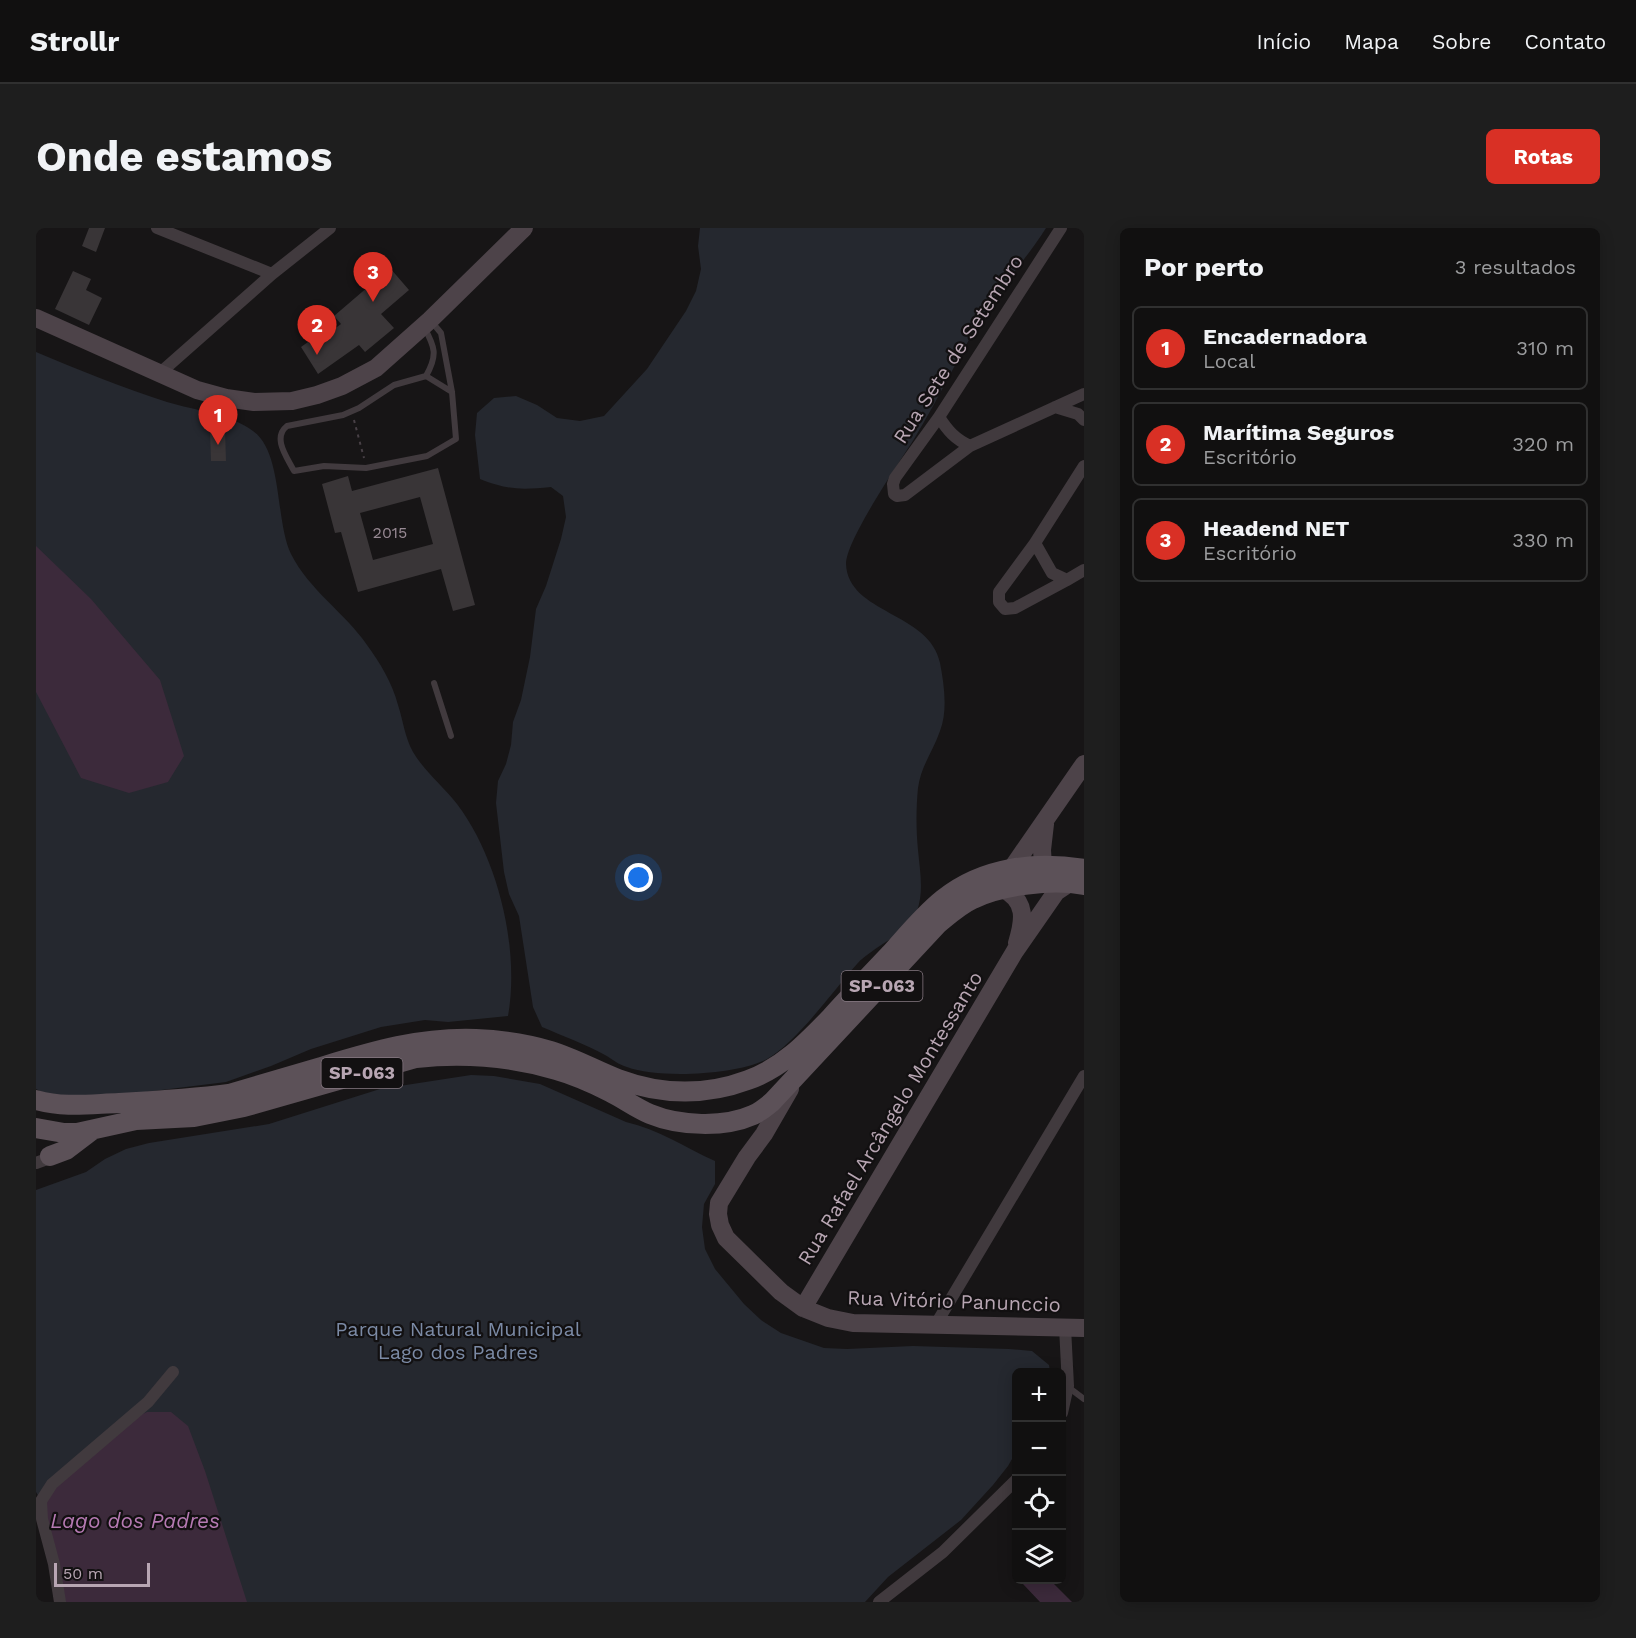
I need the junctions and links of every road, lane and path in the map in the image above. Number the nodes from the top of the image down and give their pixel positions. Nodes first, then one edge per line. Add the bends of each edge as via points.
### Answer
1 (157, 228) edge
2 (330, 228) edge
3 (524, 228) edge
4 (1061, 228) edge
5 (272, 274) junction
6 (36, 318) edge
7 (427, 323) junction
8 (160, 374) junction
9 (426, 376) junction
10 (452, 392) junction
11 (1084, 394) edge
12 (1055, 406) junction
13 (352, 411) junction
14 (939, 417) junction
15 (1084, 420) edge
16 (970, 446) junction
17 (1084, 466) edge
18 (366, 468) junction
19 (1035, 543) junction
20 (1084, 570) edge
21 (1067, 580) junction
22 (434, 683) dead end
23 (451, 735) dead end
24 (1084, 764) edge
25 (1046, 822) junction
26 (1043, 865) junction
27 (1012, 868) junction
28 (1084, 869) edge
29 (1033, 884) junction
30 (1076, 884) edge
31 (1003, 889) junction
32 (1015, 951) junction
33 (1084, 1076) edge
34 (797, 1077) junction
35 (735, 1085) junction
36 (712, 1091) junction
37 (36, 1100) edge
38 (58, 1105) junction
39 (744, 1121) junction
40 (36, 1128) edge
41 (92, 1131) junction
42 (64, 1133) junction
43 (747, 1157) junction
44 (40, 1161) edge
45 (803, 1308) junction
46 (936, 1324) junction
47 (1078, 1326) edge
48 (173, 1372) dead end
49 (1068, 1386) junction
50 (1066, 1395) edge
51 (1084, 1399) edge
52 (1012, 1484) edge
53 (60, 1602) edge
54 (879, 1602) edge

1 - 5 street
2 - 5 street
3 - 7 street
4 - 14 street, Rua Sete de Setembro
5 - 8 street
6 - 8 street
7 - 8 street via 373,370 342,386 292,401 226,398
7 - 9 lane via 434,350 433,364
7 - 10 lane via 441,333
9 - 10 lane
9 - 13 lane via 394,385
10 - 18 lane via 456,439 428,456
11 - 12 street
12 - 15 street
12 - 16 street
13 - 18 path
13 - 18 lane via 287,426 282,430 281,445 294,471 324,466
14 - 16 street via 953,436
14 - 16 street, Rua Sete de Setembro via 895,478 894,494 905,495
17 - 19 street
19 - 21 street via 1052,573
19 - 21 street via 999,592 999,602 1005,609 1015,609
20 - 21 street
22 - 23 lane
24 - 25 street
25 - 26 street
25 - 27 street
26 - 27 main road, SP-063
26 - 28 main road, SP-063
26 - 29 street
27 - 35 main road, SP-063 via 966,885 945,898 787,1060
29 - 30 main road, SP-063
29 - 31 main road, SP-063
30 - 32 street, Rua Rafael Arcângelo Montessanto via 1056,892
31 - 32 street, Rua Rafael Arcângelo Montessanto via 1012,894 1022,914
31 - 34 main road, SP-063 via 971,900 938,924
32 - 45 street, Rua Rafael Arcângelo Montessanto
33 - 46 street
34 - 39 main road, SP-063 via 772,1102
34 - 43 street, Rua Vitório Panunccio
35 - 36 main road, SP-063
35 - 39 main road via 743,1095
36 - 38 main road, SP-063 via 646,1088 530,1045 443,1039 409,1042 229,1094 186,1100
36 - 39 main road via 712,1106 722,1118
37 - 38 main road, SP-063
38 - 42 main road
39 - 41 main road, SP-063 via 672,1121 558,1070 514,1060 446,1055 416,1058 244,1107 194,1117 136,1120
39 - 43 street, Rua Vitório Panunccio
40 - 42 main road, SP-063
41 - 42 main road, SP-063
41 - 44 main road via 66,1150
42 - 44 street
43 - 45 street, Rua Vitório Panunccio via 719,1203 720,1225 734,1246
45 - 46 street, Rua Vitório Panunccio via 853,1323
46 - 47 street, Rua Vitório Panunccio
47 - 49 street
48 - 53 street via 148,1402 52,1484 41,1501
49 - 50 street
49 - 51 lane
52 - 54 street via 943,1552

